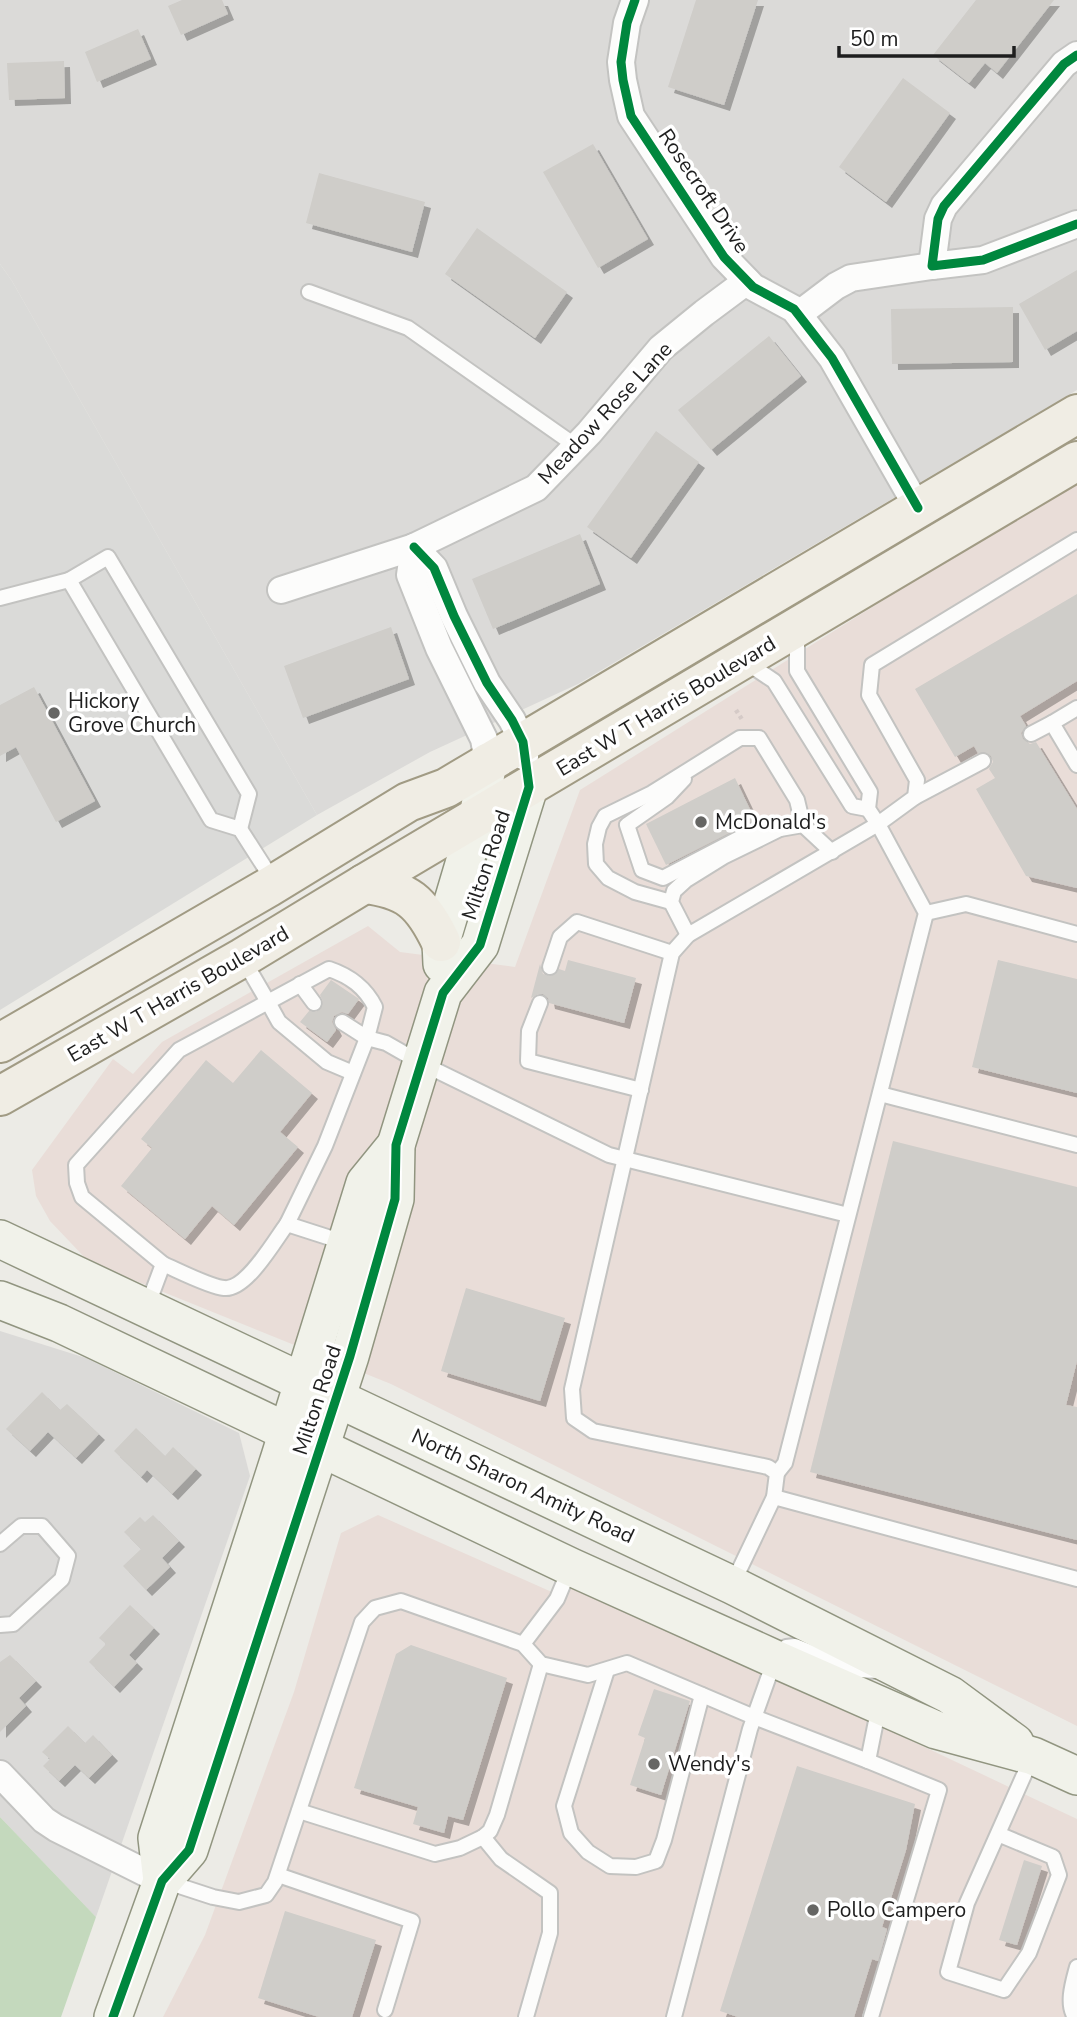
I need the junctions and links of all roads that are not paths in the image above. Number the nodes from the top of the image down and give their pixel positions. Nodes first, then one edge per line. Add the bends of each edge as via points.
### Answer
1 (635, 0) edge
2 (1077, 55) edge
3 (1077, 224) edge
4 (932, 266) junction
5 (747, 281) junction
6 (309, 292) dead end
7 (799, 314) junction
8 (1077, 414) edge
9 (576, 446) junction
10 (1077, 461) edge
11 (918, 508) junction
12 (1077, 540) edge
13 (414, 547) junction
14 (69, 580) junction
15 (281, 590) dead end
16 (0, 598) edge
17 (797, 628) junction
18 (743, 660) junction
19 (1077, 708) edge
20 (1052, 723) junction
21 (1031, 734) dead end
22 (523, 742) junction
23 (984, 761) dead end
24 (488, 762) junction
25 (697, 765) junction
26 (1077, 765) edge
27 (529, 788) junction
28 (915, 797) junction
29 (868, 809) junction
30 (478, 817) junction
31 (878, 824) junction
32 (803, 825) junction
33 (240, 829) junction
34 (780, 829) junction
35 (832, 852) junction
36 (275, 883) junction
37 (364, 884) junction
38 (671, 902) junction
39 (926, 913) junction
40 (1077, 934) edge
41 (688, 935) junction
42 (441, 942) junction
43 (671, 953) junction
44 (242, 958) junction
45 (550, 967) dead end
46 (300, 984) junction
47 (443, 993) junction
48 (268, 1002) junction
49 (314, 1003) dead end
50 (540, 1003) dead end
51 (342, 1022) dead end
52 (367, 1038) junction
53 (0, 1043) edge
54 (421, 1063) junction
55 (353, 1073) junction
56 (641, 1090) junction
57 (880, 1094) junction
58 (0, 1096) edge
59 (1077, 1145) edge
60 (396, 1146) junction
61 (624, 1160) junction
62 (848, 1215) junction
63 (287, 1224) junction
64 (0, 1239) edge
65 (346, 1243) junction
66 (163, 1264) junction
67 (0, 1300) edge
68 (146, 1309) junction
69 (303, 1382) junction
70 (336, 1397) junction
71 (288, 1432) junction
72 (320, 1448) junction
73 (777, 1473) junction
74 (774, 1497) junction
75 (0, 1545) edge
76 (570, 1567) junction
77 (1077, 1579) edge
78 (732, 1585) junction
79 (0, 1625) edge
80 (523, 1644) junction
81 (775, 1659) junction
82 (541, 1664) junction
83 (607, 1670) junction
84 (902, 1671) junction
85 (702, 1695) junction
86 (880, 1705) junction
87 (754, 1717) junction
88 (1033, 1756) junction
89 (868, 1761) junction
90 (0, 1774) edge
91 (1077, 1776) edge
92 (299, 1811) junction
93 (998, 1834) junction
94 (482, 1837) junction
95 (278, 1875) junction
96 (162, 1881) junction
97 (1077, 1967) edge
98 (385, 2010) dead end
99 (113, 2017) edge
100 (526, 2017) edge
101 (674, 2017) edge
102 (871, 2017) edge
103 (1075, 2017) edge

1 - 5 street, Rosecroft Drive via 621,62 631,116 724,257
2 - 4 street via 1064,64 944,206
3 - 4 street via 983,260
4 - 7 street via 851,278
5 - 7 street, Rosecroft Drive
5 - 9 street, Meadow Rose Lane via 661,348
6 - 9 lane via 408,328
7 - 11 street, Rosecroft Drive via 832,358
8 - 11 main road, East W T Harris Boulevard
9 - 13 street, Meadow Rose Lane via 536,488
10 - 17 main road, East W T Harris Boulevard
11 - 22 main road, East W T Harris Boulevard
12 - 28 lane via 872,665 869,695 916,780
13 - 15 street, Meadow Rose Lane
13 - 22 street via 434,568 487,683
13 - 24 street via 410,575 439,648 484,739
14 - 16 lane
14 - 33 lane via 211,820
14 - 33 lane via 108,557 249,794
17 - 18 main road, East W T Harris Boulevard
17 - 29 lane via 797,671 870,792
18 - 27 main road, East W T Harris Boulevard
18 - 29 lane via 774,681 852,806
19 - 20 lane
20 - 21 lane
20 - 26 lane
22 - 24 main road, East W T Harris Boulevard
22 - 27 street
23 - 28 lane
24 - 30 street, Milton Road
24 - 36 main road, East W T Harris Boulevard via 446,788 408,802
25 - 32 lane via 740,738 759,738 797,800
25 - 34 lane via 667,797 628,825 642,870 663,878 757,829
25 - 38 lane via 605,816 595,844 596,864 608,878
27 - 30 main road, East W T Harris Boulevard
27 - 47 street, Milton Road via 480,945
28 - 31 lane
29 - 31 lane
30 - 37 main road, East W T Harris Boulevard
30 - 42 street, Milton Road
31 - 35 lane
31 - 39 lane
32 - 34 lane
32 - 35 lane
33 - 36 lane
34 - 38 lane via 686,880 674,891
35 - 41 lane
36 - 53 main road, East W T Harris Boulevard
37 - 42 main road via 383,886 411,898 424,909
37 - 44 main road, East W T Harris Boulevard
38 - 41 lane
39 - 40 lane via 966,904
39 - 57 lane
41 - 43 lane
42 - 47 street, Milton Road
43 - 45 lane via 577,922 561,937
43 - 56 lane
44 - 48 lane
44 - 58 main road, East W T Harris Boulevard
46 - 48 lane
46 - 49 lane
46 - 52 lane via 329,969 347,975 368,993 375,1007
47 - 54 street, Milton Road
48 - 55 lane via 279,1022 327,1062
48 - 66 lane via 179,1050 76,1166 82,1197
50 - 56 lane via 529,1031 528,1062
51 - 52 lane
52 - 54 lane
52 - 55 lane
54 - 60 street, Milton Road
54 - 61 lane
55 - 63 lane via 325,1146
56 - 61 lane
57 - 59 lane
57 - 62 lane
60 - 65 street, Milton Road via 365,1183
60 - 70 street, Milton Road via 395,1199
61 - 62 lane
61 - 73 lane via 572,1389 574,1418 593,1431 768,1467
62 - 73 lane via 785,1463
63 - 65 lane
63 - 66 lane via 239,1285 225,1289
64 - 68 street, North Sharon Amity Road
65 - 69 street, Milton Road
66 - 68 lane
67 - 71 street, North Sharon Amity Road via 59,1323
68 - 69 street, North Sharon Amity Road
69 - 70 street, North Sharon Amity Road
69 - 71 street, Milton Road
70 - 72 street, Milton Road
70 - 78 street, North Sharon Amity Road
71 - 72 street, North Sharon Amity Road
71 - 96 street, Milton Road via 157,1838
72 - 76 street, North Sharon Amity Road
72 - 96 street, Milton Road via 189,1850
73 - 74 lane
74 - 77 lane
74 - 78 lane
75 - 79 lane via 21,1527 42,1526 68,1556 62,1579 13,1624
76 - 80 lane via 557,1599
76 - 81 street, North Sharon Amity Road
78 - 84 street, North Sharon Amity Road
80 - 82 lane
80 - 92 lane via 401,1601 375,1608 362,1622
81 - 84 lane via 786,1647 795,1646 856,1670
81 - 86 street, North Sharon Amity Road
81 - 87 lane
82 - 83 lane via 588,1675
82 - 94 lane via 497,1815
83 - 85 lane via 626,1663
83 - 85 lane via 564,1806 571,1833 588,1852 610,1866 636,1867 656,1861
84 - 88 street, North Sharon Amity Road via 950,1696
85 - 87 lane
86 - 88 street, North Sharon Amity Road via 936,1730
86 - 89 lane
87 - 89 lane
87 - 101 lane
88 - 91 street, North Sharon Amity Road
88 - 93 lane
89 - 102 lane via 939,1790
90 - 96 street via 56,1828
92 - 94 lane via 435,1854
92 - 95 lane
93 - 93 lane via 967,1903 948,1972 1004,1990 1029,1953 1059,1875 1053,1857
94 - 100 lane via 500,1859 550,1893 550,1933
95 - 96 lane via 266,1895 239,1902
95 - 98 lane via 412,1921
96 - 99 street, Milton Road
97 - 103 lane via 1071,2011

